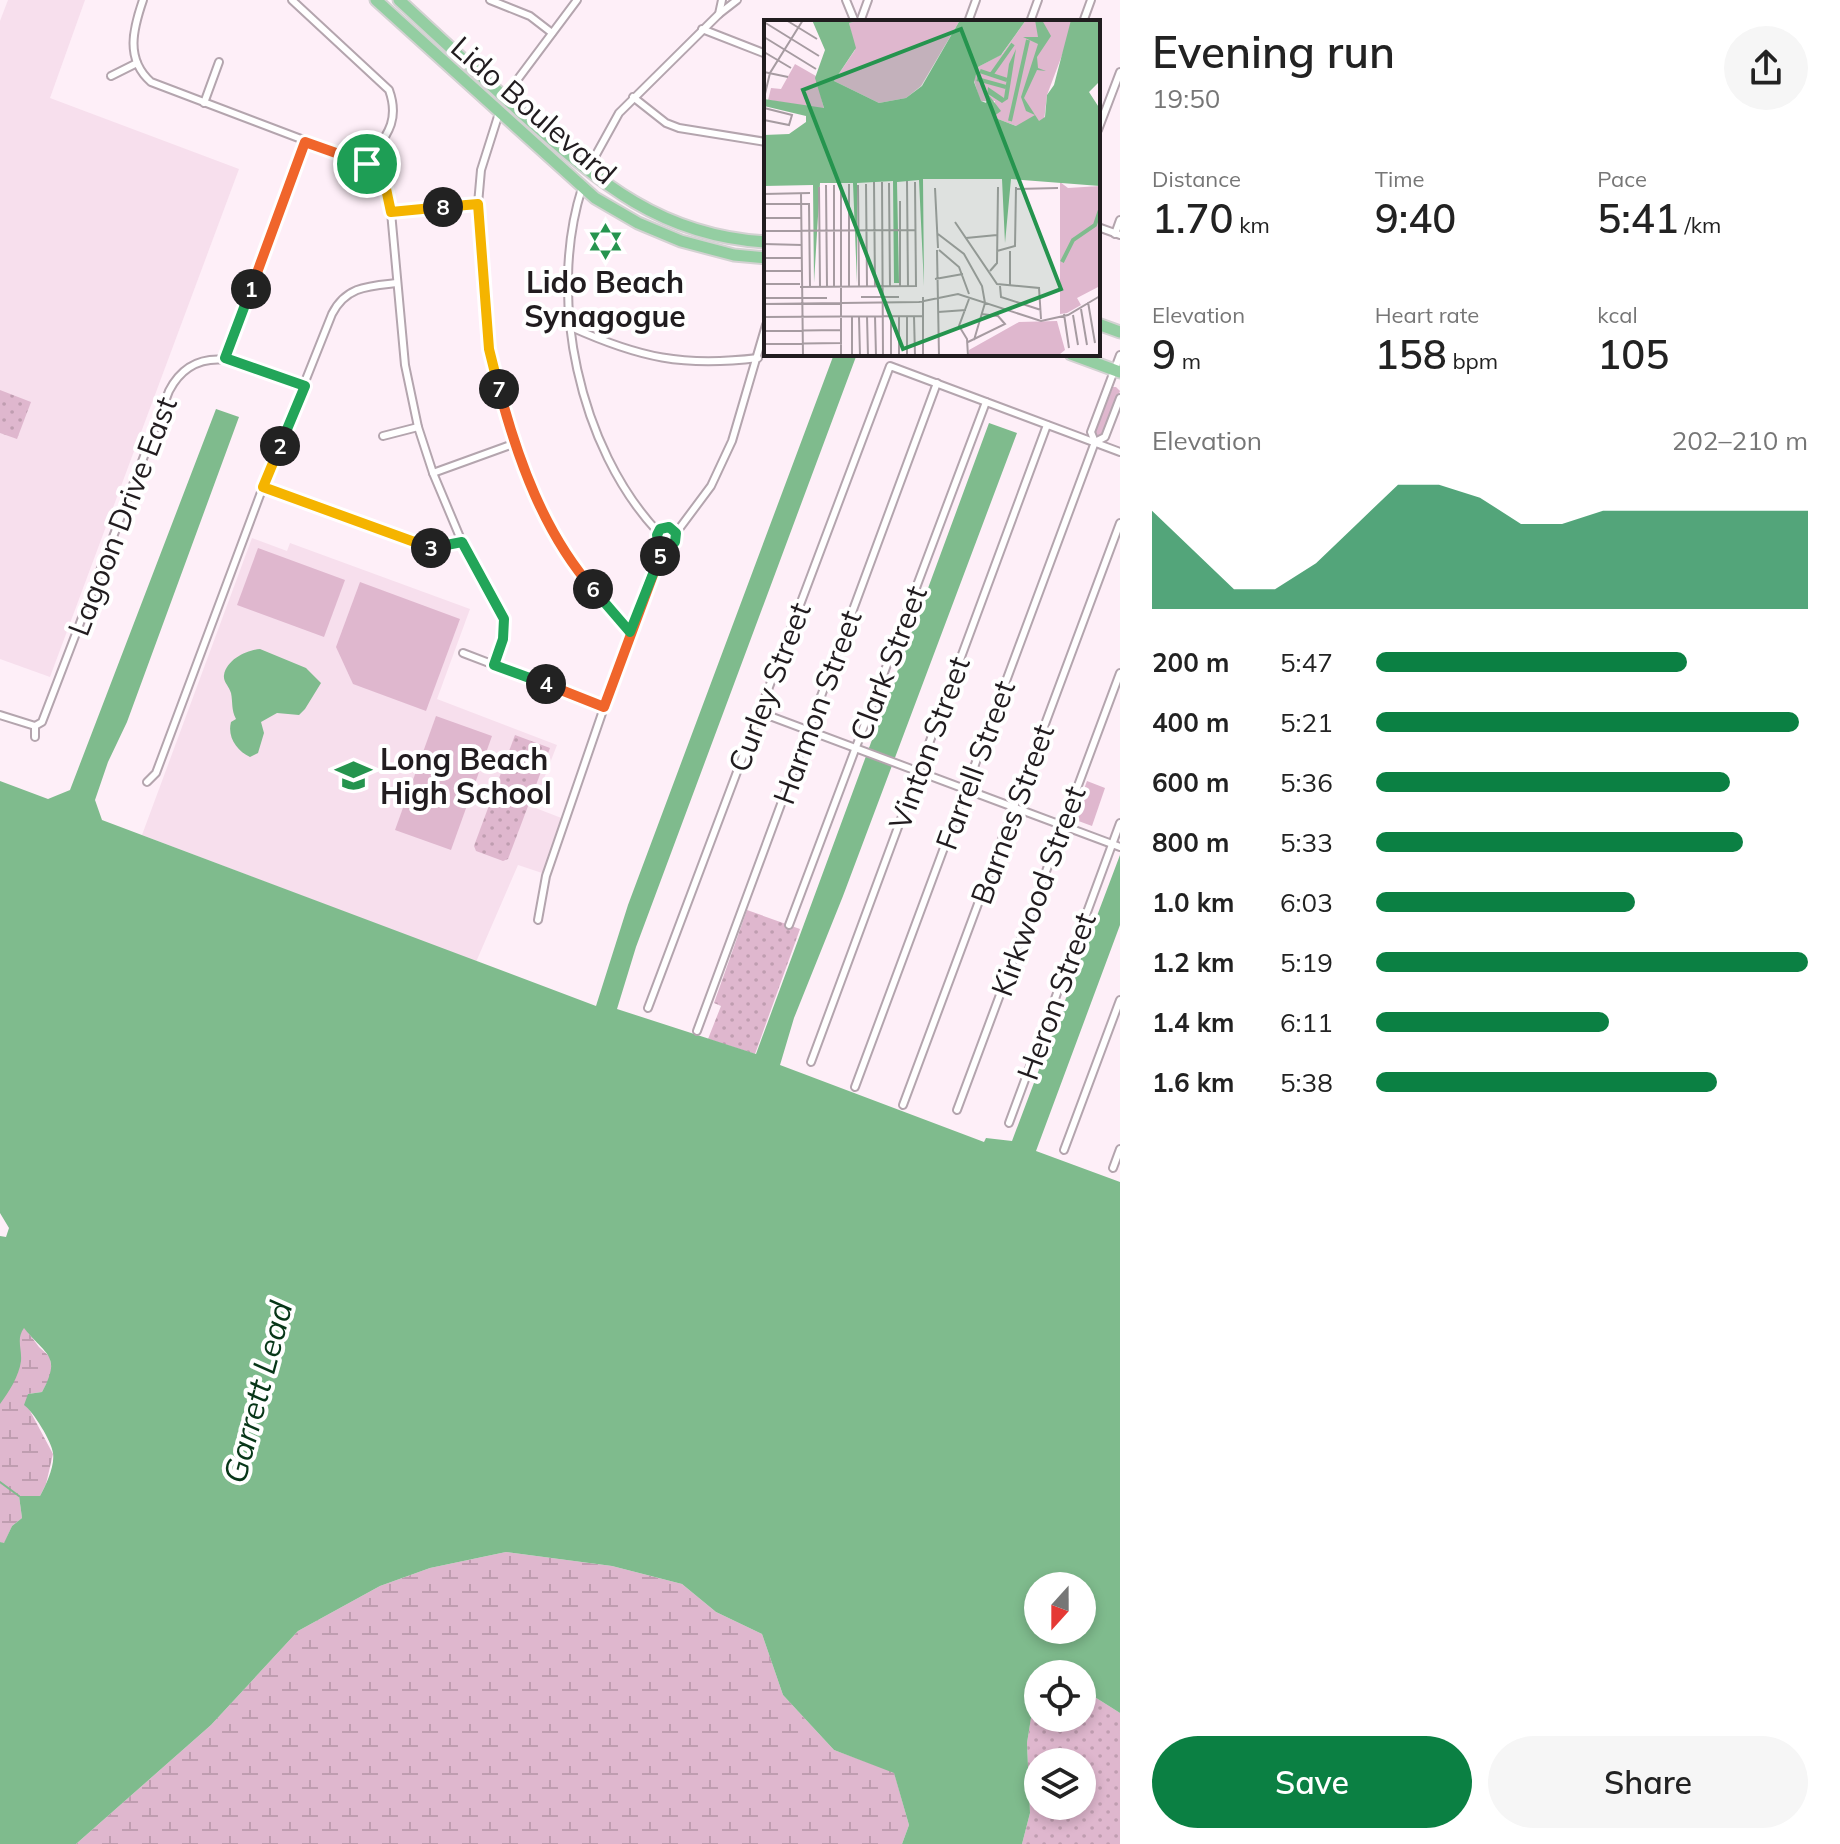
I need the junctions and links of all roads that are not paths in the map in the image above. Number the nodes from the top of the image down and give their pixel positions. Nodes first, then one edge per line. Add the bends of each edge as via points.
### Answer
1 (143, 0) edge
2 (292, 0) edge
3 (376, 0) edge
4 (399, 0) edge
5 (490, 0) edge
6 (577, 0) edge
7 (722, 0) edge
8 (737, 0) edge
9 (846, 0) edge
10 (868, 0) edge
11 (976, 0) edge
12 (1038, 0) edge
13 (1091, 0) edge
14 (719, 14) junction
15 (857, 20) edge
16 (859, 20) edge
17 (969, 20) edge
18 (1031, 20) edge
19 (1084, 20) edge
20 (702, 29) junction
21 (552, 33) junction
22 (764, 53) edge
23 (219, 62) dead end
24 (137, 63) junction
25 (1120, 72) edge
26 (111, 76) dead end
27 (503, 97) junction
28 (633, 97) junction
29 (204, 103) junction
30 (499, 114) junction
31 (1100, 125) edge
32 (305, 142) junction
33 (764, 142) edge
34 (367, 164) junction
35 (587, 171) junction
36 (582, 188) junction
37 (478, 204) junction
38 (391, 212) junction
39 (1120, 220) edge
40 (1118, 234) edge
41 (764, 242) edge
42 (764, 258) edge
43 (397, 283) junction
44 (1100, 325) edge
45 (571, 327) junction
46 (1120, 332) edge
47 (764, 333) edge
48 (1120, 355) edge
49 (1076, 356) edge
50 (225, 358) junction
51 (758, 358) junction
52 (1117, 371) edge
53 (937, 383) junction
54 (305, 386) junction
55 (1120, 398) edge
56 (986, 402) junction
57 (1047, 425) junction
58 (418, 427) junction
59 (383, 436) dead end
60 (1095, 442) junction
61 (513, 444) junction
62 (1120, 452) edge
63 (433, 473) junction
64 (263, 487) junction
65 (1120, 523) edge
66 (658, 532) junction
67 (676, 533) junction
68 (462, 542) junction
69 (664, 546) junction
70 (630, 632) junction
71 (463, 653) dead end
72 (494, 665) junction
73 (1120, 673) edge
74 (604, 707) junction
75 (759, 712) junction
76 (0, 715) edge
77 (35, 726) junction
78 (808, 730) junction
79 (35, 737) dead end
80 (860, 749) junction
81 (918, 771) junction
82 (147, 782) dead end
83 (966, 789) junction
84 (1014, 807) junction
85 (1120, 823) edge
86 (1063, 825) junction
87 (1117, 845) edge
88 (538, 920) dead end
89 (789, 925) dead end
90 (1120, 1000) edge
91 (648, 1008) dead end
92 (697, 1031) dead end
93 (811, 1062) dead end
94 (855, 1087) dead end
95 (903, 1105) dead end
96 (957, 1110) dead end
97 (1009, 1123) dead end
98 (1120, 1149) edge
99 (1064, 1150) dead end
100 (1113, 1168) dead end

1 - 24 street via 132,44
2 - 34 street via 389,90 394,121
3 - 30 highway, Lido Boulevard
4 - 27 highway, Lido Boulevard
5 - 21 street via 530,16
6 - 21 street
7 - 14 street
8 - 14 street
9 - 15 street
10 - 16 street
11 - 17 street
12 - 18 street
13 - 19 street
14 - 20 street
20 - 22 street
20 - 28 street
21 - 27 street
23 - 29 street
24 - 26 street
24 - 29 street via 151,82
25 - 31 street
27 - 30 street
27 - 35 highway, Lido Boulevard
28 - 33 street via 679,128
28 - 35 street
29 - 32 street
30 - 36 highway, Lido Boulevard
30 - 37 street via 481,170
32 - 34 street
32 - 50 street
34 - 38 street via 385,184
35 - 41 highway, Lido Boulevard via 636,204 670,219 718,235
36 - 42 highway, Lido Boulevard via 660,233 720,252
36 - 45 street via 568,251
37 - 38 street
37 - 61 street via 489,349
38 - 43 street
39 - 40 street
43 - 54 street via 358,288 341,299
43 - 58 street
44 - 46 highway
45 - 51 street via 665,360
45 - 66 street via 582,387 602,444 626,491
47 - 51 street
48 - 52 street
49 - 52 highway
50 - 54 street
50 - 77 street, Lagoon Drive East via 194,364 173,383 42,722
51 - 67 street via 732,441 711,486
52 - 60 street via 1091,432
53 - 56 street
53 - 75 street, Curley Street via 890,366
53 - 78 street, Harmon Street
54 - 64 street
55 - 60 street via 1105,437
56 - 57 street
56 - 80 street, Clark Street
57 - 60 street
57 - 81 street, Vinton Street
58 - 59 street
58 - 63 street
60 - 62 street
60 - 83 street, Farrell Street
61 - 63 street
61 - 70 street via 562,546
63 - 68 street
64 - 68 street via 421,546
64 - 82 street via 156,773
65 - 84 street, Barnes Street
66 - 67 street via 669,527
66 - 69 street
67 - 69 street via 675,542
68 - 72 street via 504,619
69 - 70 street
70 - 74 street
71 - 72 street
72 - 74 street
73 - 86 street, Kirkwood Street
74 - 88 street via 546,876
75 - 78 street
75 - 91 street, Curley Street
76 - 77 street
77 - 79 street, Lagoon Drive East
78 - 80 street
78 - 92 street, Harmon Street
80 - 81 street
80 - 89 street, Clark Street
81 - 83 street
81 - 93 street, Vinton Street
83 - 84 street
83 - 94 street, Farrell Street
84 - 86 street
84 - 95 street, Barnes Street
85 - 87 street, Heron Street
86 - 87 street
86 - 96 street, Kirkwood Street
87 - 97 street, Heron Street
90 - 99 street
98 - 100 street

